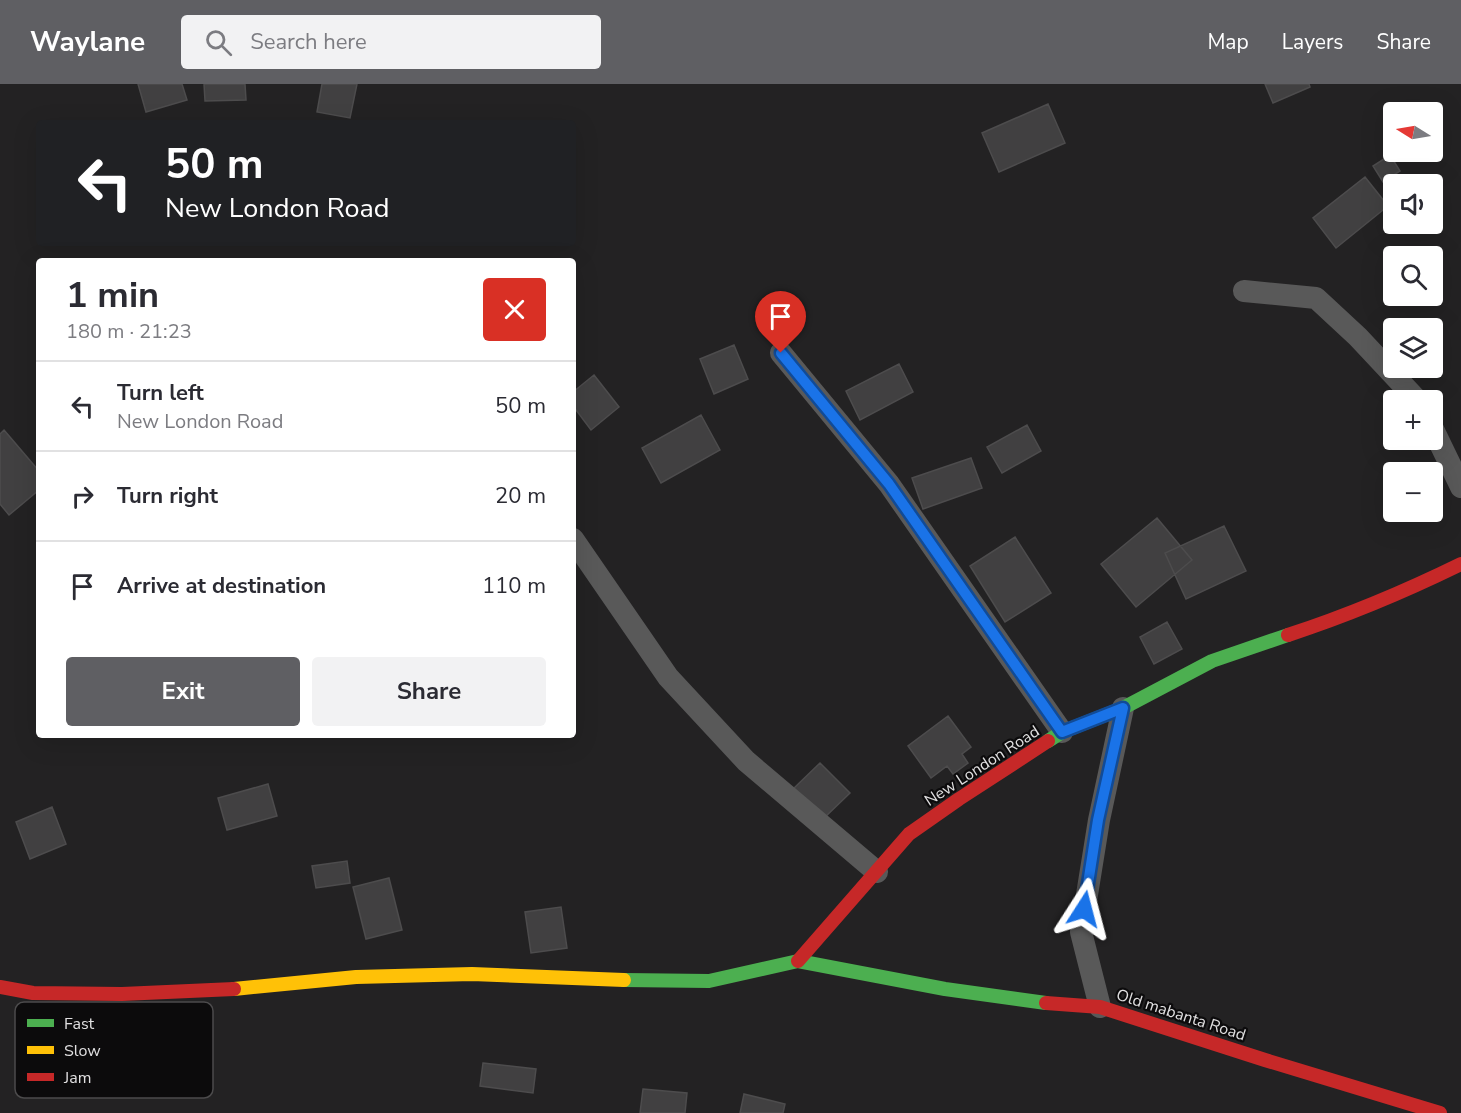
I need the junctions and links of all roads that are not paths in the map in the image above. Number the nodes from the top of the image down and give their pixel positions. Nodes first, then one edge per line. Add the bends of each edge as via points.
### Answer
1 (1244, 291) dead end
2 (781, 353) dead end
3 (1408, 390) edge
4 (1443, 450) edge
5 (1461, 487) edge
6 (576, 543) edge
7 (1461, 564) edge
8 (1123, 708) junction
9 (1062, 732) junction
10 (877, 872) junction
11 (798, 961) junction
12 (0, 987) edge
13 (1100, 1006) junction
14 (1440, 1113) edge

1 - 3 street via 1316,298
2 - 9 street via 889,484
4 - 5 street
6 - 10 street via 668,677 746,761
7 - 8 street, New London Road via 1324,623 1212,662
8 - 9 street, New London Road
8 - 13 street via 1098,820 1081,932
9 - 10 street, New London Road via 909,834
10 - 11 street, New London Road
11 - 12 street via 709,981 472,974 356,977 235,989 122,994 33,993
11 - 13 street, Old mabanta Road via 945,989 1061,1005
13 - 14 street, Old mabanta Road

